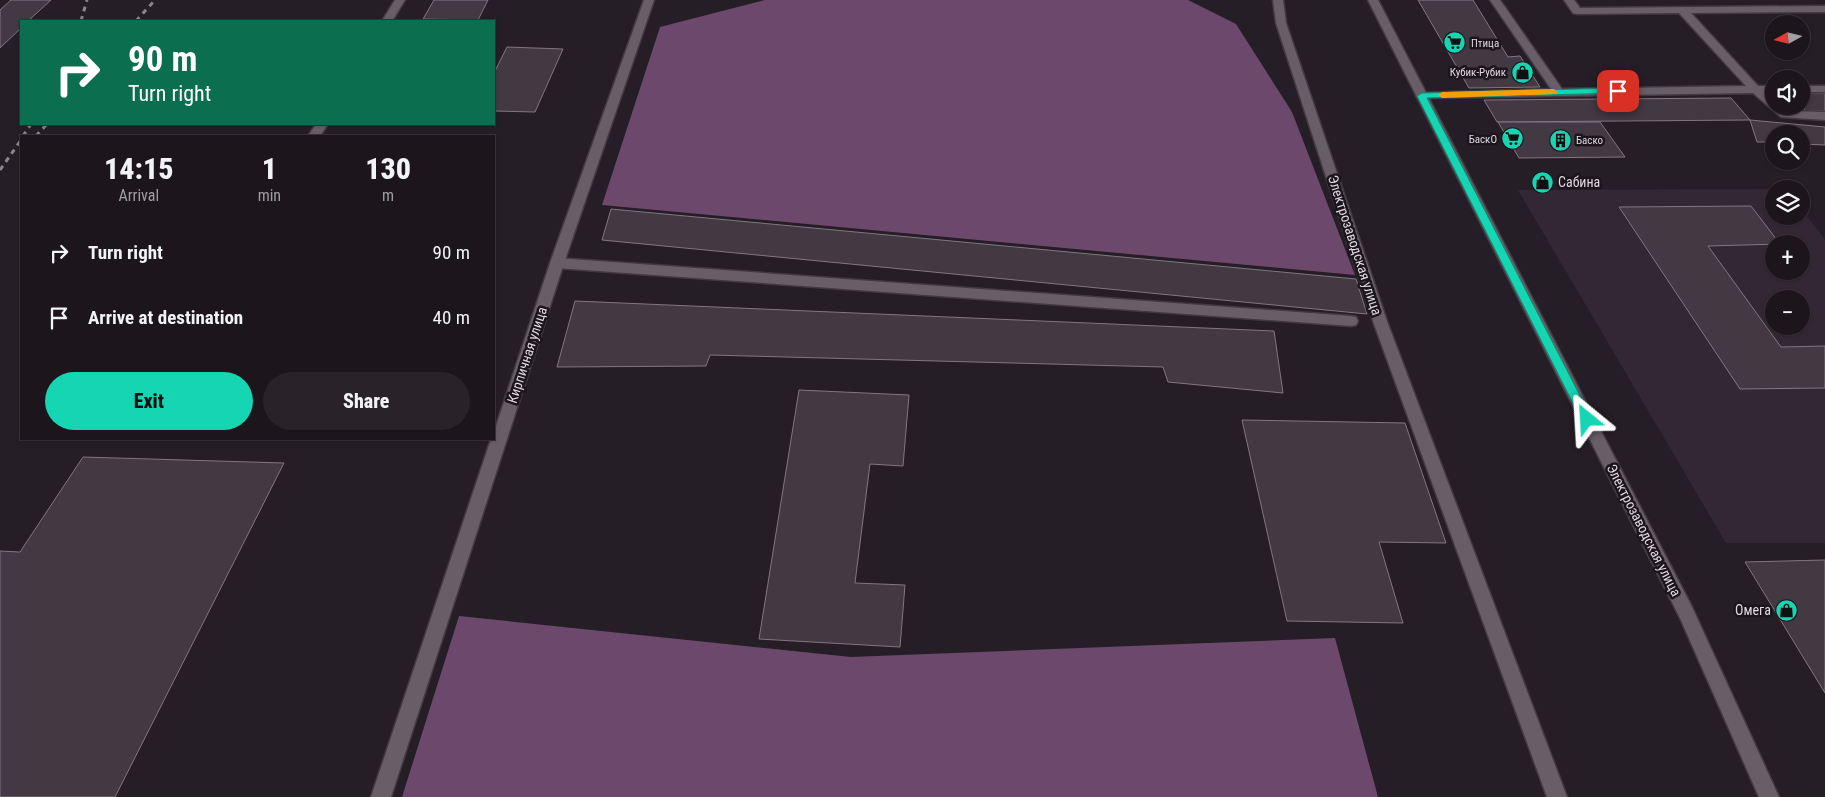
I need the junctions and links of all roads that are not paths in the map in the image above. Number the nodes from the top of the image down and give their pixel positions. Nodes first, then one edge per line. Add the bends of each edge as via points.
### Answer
1 (400, 0) edge
2 (649, 0) edge
3 (1278, 0) edge
4 (1373, 0) edge
5 (1495, 0) edge
6 (1569, 0) edge
7 (1825, 9) edge
8 (1682, 10) junction
9 (388, 20) edge
10 (1765, 89) edge
11 (1810, 89) edge
12 (1825, 89) edge
13 (1755, 90) junction
14 (1559, 92) junction
15 (1422, 96) junction
16 (1765, 98) edge
17 (1805, 115) edge
18 (1825, 116) edge
19 (557, 263) junction
20 (1351, 321) dead end
21 (381, 797) edge
22 (1557, 797) edge
23 (1768, 797) edge

1 - 9 main road
2 - 19 main road, Кирпичная улица
3 - 22 main road, Электрозаводская улица via 1281,23 1381,324
4 - 15 main road, Электрозаводская улица
5 - 14 main road
6 - 8 main road via 1577,11
7 - 8 main road
8 - 13 main road
10 - 13 main road
11 - 12 main road
13 - 14 main road
13 - 16 main road
14 - 15 main road
15 - 23 main road, Электрозаводская улица via 1686,613
17 - 18 main road
19 - 20 main road
19 - 21 main road, Кирпичная улица

